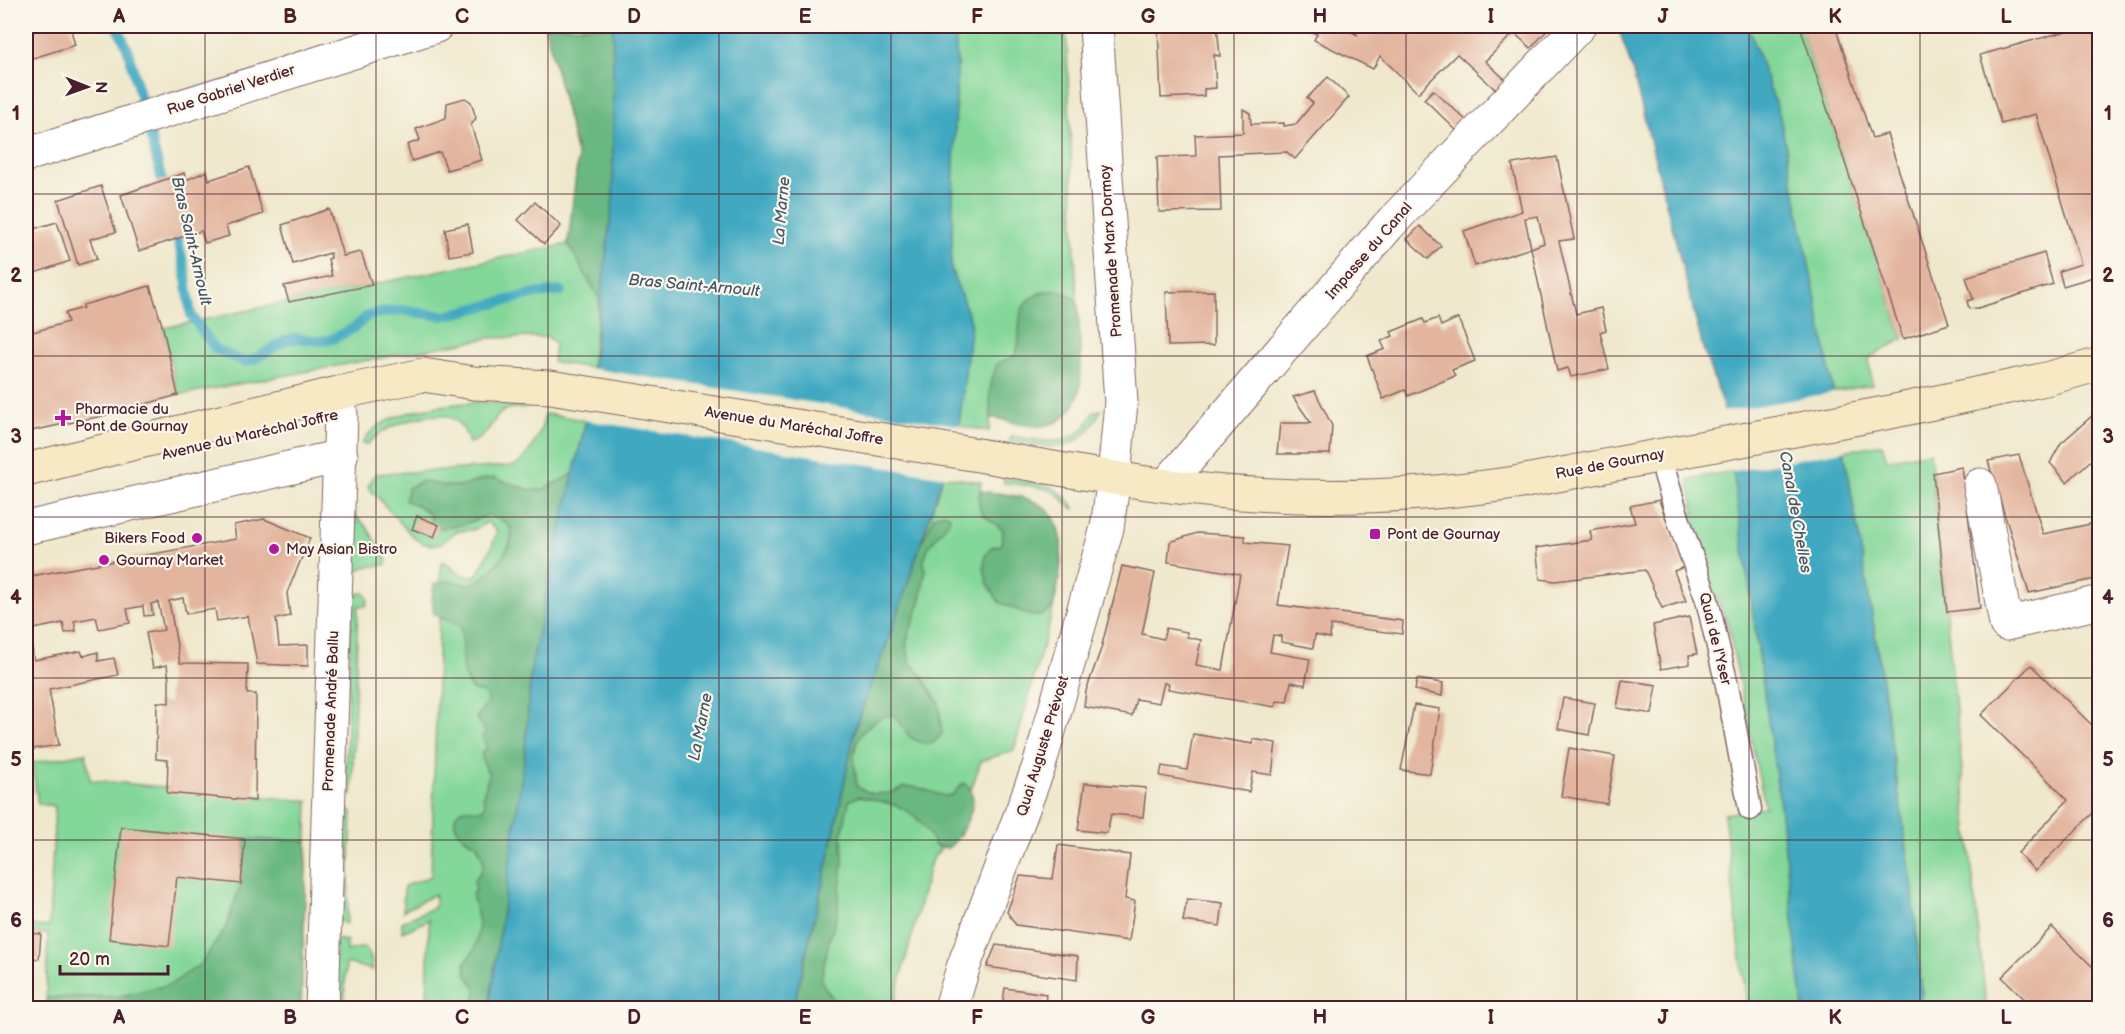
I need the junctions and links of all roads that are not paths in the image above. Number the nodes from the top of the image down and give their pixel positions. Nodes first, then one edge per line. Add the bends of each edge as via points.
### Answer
1 (436, 26) edge
2 (1096, 26) edge
3 (1579, 26) edge
4 (26, 155) edge
5 (2100, 364) edge
6 (474, 383) junction
7 (341, 414) junction
8 (340, 456) junction
9 (1674, 462) junction
10 (26, 470) edge
11 (1114, 477) junction
12 (1167, 484) junction
13 (1980, 484) dead end
14 (26, 486) edge
15 (26, 528) edge
16 (2100, 602) edge
17 (1750, 809) dead end
18 (322, 1008) edge
19 (951, 1008) edge

1 - 4 street, Rue Gabriel Verdier
2 - 11 street, Promenade Marx Dormoy via 1121,402
3 - 12 street, Impasse du Canal via 1388,226
5 - 9 main road, Rue de Gournay
6 - 7 main road, Avenue du Maréchal Joffre via 424,398
6 - 10 main road, Avenue du Maréchal Joffre via 423,375
6 - 11 main road, Avenue du Maréchal Joffre via 550,387
7 - 8 street, Promenade André Ballu
7 - 14 main road, Avenue du Maréchal Joffre
8 - 15 street
8 - 18 street, Promenade André Ballu
9 - 12 main road, Rue de Gournay via 1420,494 1256,494
9 - 17 lane, Quai de l'Yser via 1678,518 1707,600
11 - 12 main road, Rue de Gournay
11 - 19 street, Quai Auguste Prévost via 1107,528 1040,766
13 - 16 street via 2006,624

